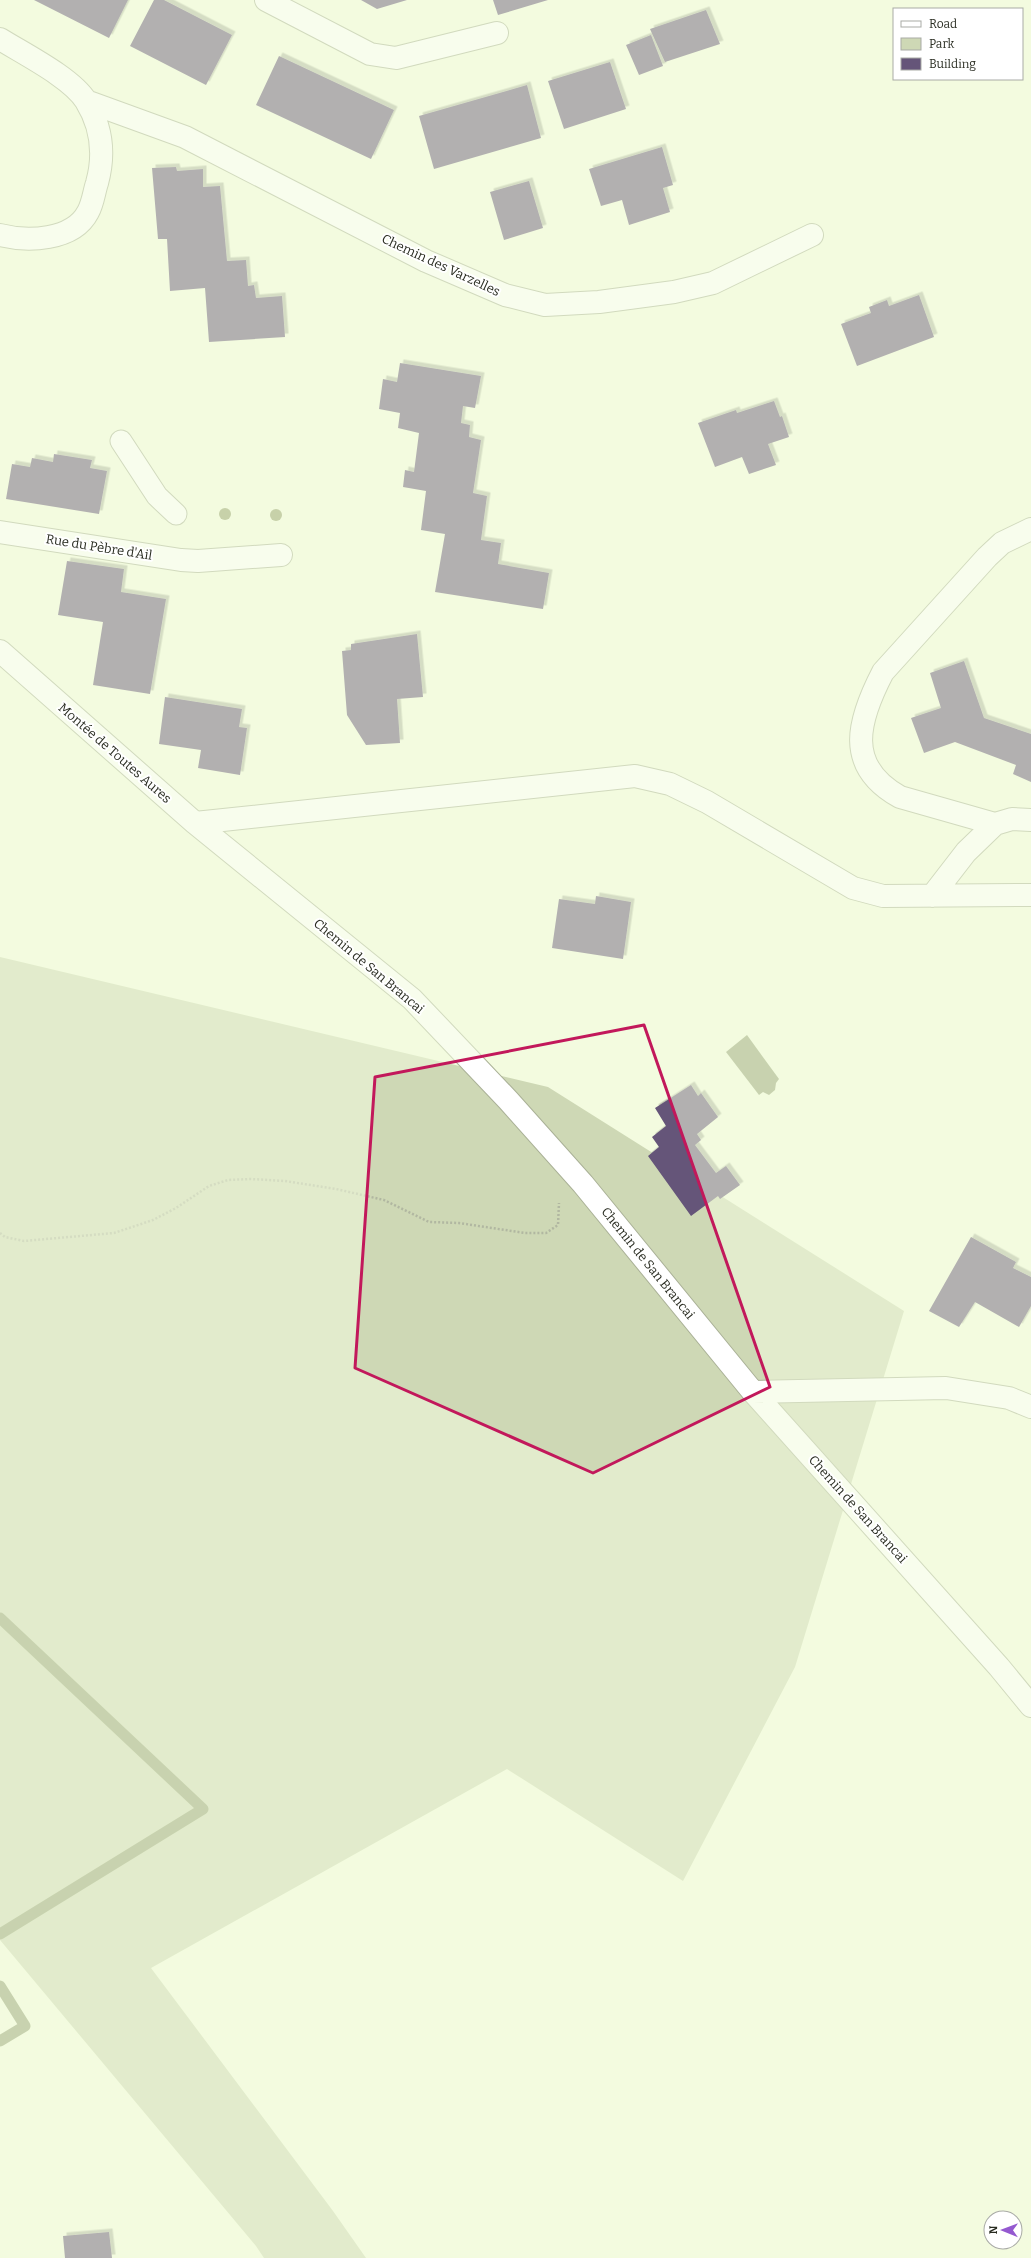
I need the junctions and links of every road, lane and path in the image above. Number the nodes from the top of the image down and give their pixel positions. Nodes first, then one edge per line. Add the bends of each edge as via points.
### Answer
1 (266, 0) edge
2 (497, 33) dead end
3 (0, 39) edge
4 (86, 101) junction
5 (0, 235) edge
6 (812, 235) dead end
7 (121, 441) dead end
8 (176, 514) dead end
9 (1031, 530) edge
10 (0, 532) edge
11 (281, 555) dead end
12 (0, 651) edge
13 (1031, 820) edge
14 (195, 823) junction
15 (995, 824) junction
16 (233, 852) joint
17 (1031, 895) edge
18 (932, 896) junction
19 (564, 1162) junction
20 (0, 1233) edge
21 (754, 1392) junction
22 (1031, 1407) edge
23 (1031, 1706) edge

1 - 2 street via 370,54 383,58 396,58
3 - 4 street via 62,78
4 - 5 street via 98,126 103,151 102,164 88,213 74,226 57,234 25,239
4 - 6 street, Chemin des Varzelles via 185,138 426,261 505,295 545,305 674,292 713,283
7 - 8 street via 157,496
9 - 15 street via 1002,543 987,557 883,672 872,692 862,720 860,737 863,757 870,773 889,791 900,797
10 - 11 street, Rue du Pèbre d'Ail via 198,561
12 - 14 street, Montée de Toutes Aures
13 - 15 street via 1012,819
14 - 16 street, Montée de Toutes Aures
14 - 18 street via 635,776 670,784 707,802 853,888 883,896
15 - 18 street via 966,852
16 - 19 street, Chemin de San Brancai via 412,998
17 - 18 street
19 - 20 path via 558,1225 546,1233 429,1222 384,1200 307,1184 251,1179 228,1180 209,1186 159,1217 114,1234 24,1241 5,1237
19 - 21 street, Chemin de San Brancai
21 - 22 street via 946,1388 1009,1398
21 - 23 street, Chemin de San Brancai

